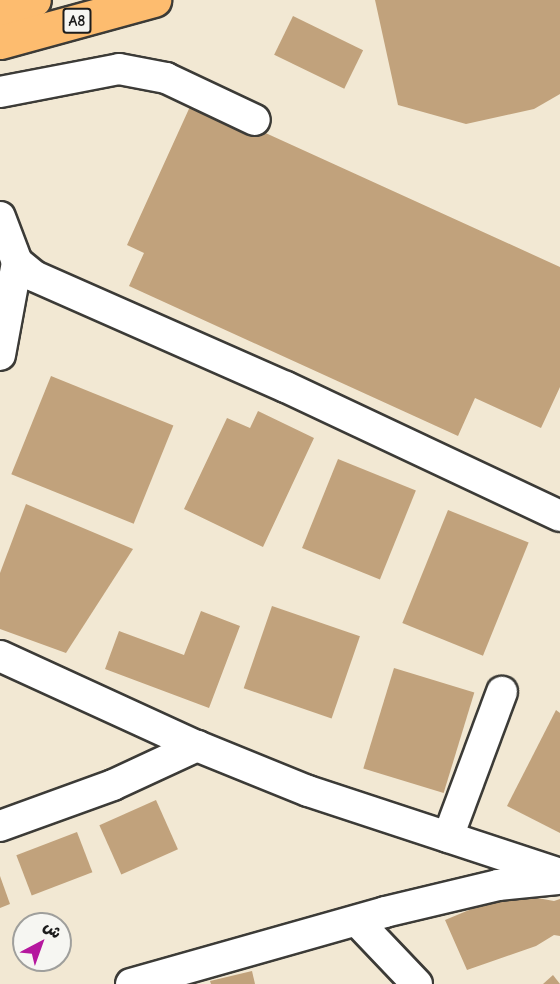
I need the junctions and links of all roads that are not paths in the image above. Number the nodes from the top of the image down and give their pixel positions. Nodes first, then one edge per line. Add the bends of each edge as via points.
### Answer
1 (34, 0) edge
2 (154, 0) edge
3 (0, 9) edge
4 (0, 42) edge
5 (0, 92) edge
6 (255, 120) dead end
7 (0, 217) edge
8 (17, 262) junction
9 (0, 354) edge
10 (560, 516) edge
11 (0, 656) edge
12 (502, 692) dead end
13 (197, 746) junction
14 (0, 826) edge
15 (448, 837) junction
16 (560, 877) edge
17 (357, 921) junction
18 (131, 984) edge
19 (417, 984) edge

1 - 3 highway
2 - 4 highway, A8
5 - 6 street via 119,69 146,71
7 - 8 street
8 - 9 street
8 - 10 street via 34,276 61,289 286,387
11 - 13 street
12 - 15 street
13 - 14 street via 112,785
13 - 15 street via 308,791
15 - 16 street
16 - 17 street via 498,885
17 - 18 street
17 - 19 street

